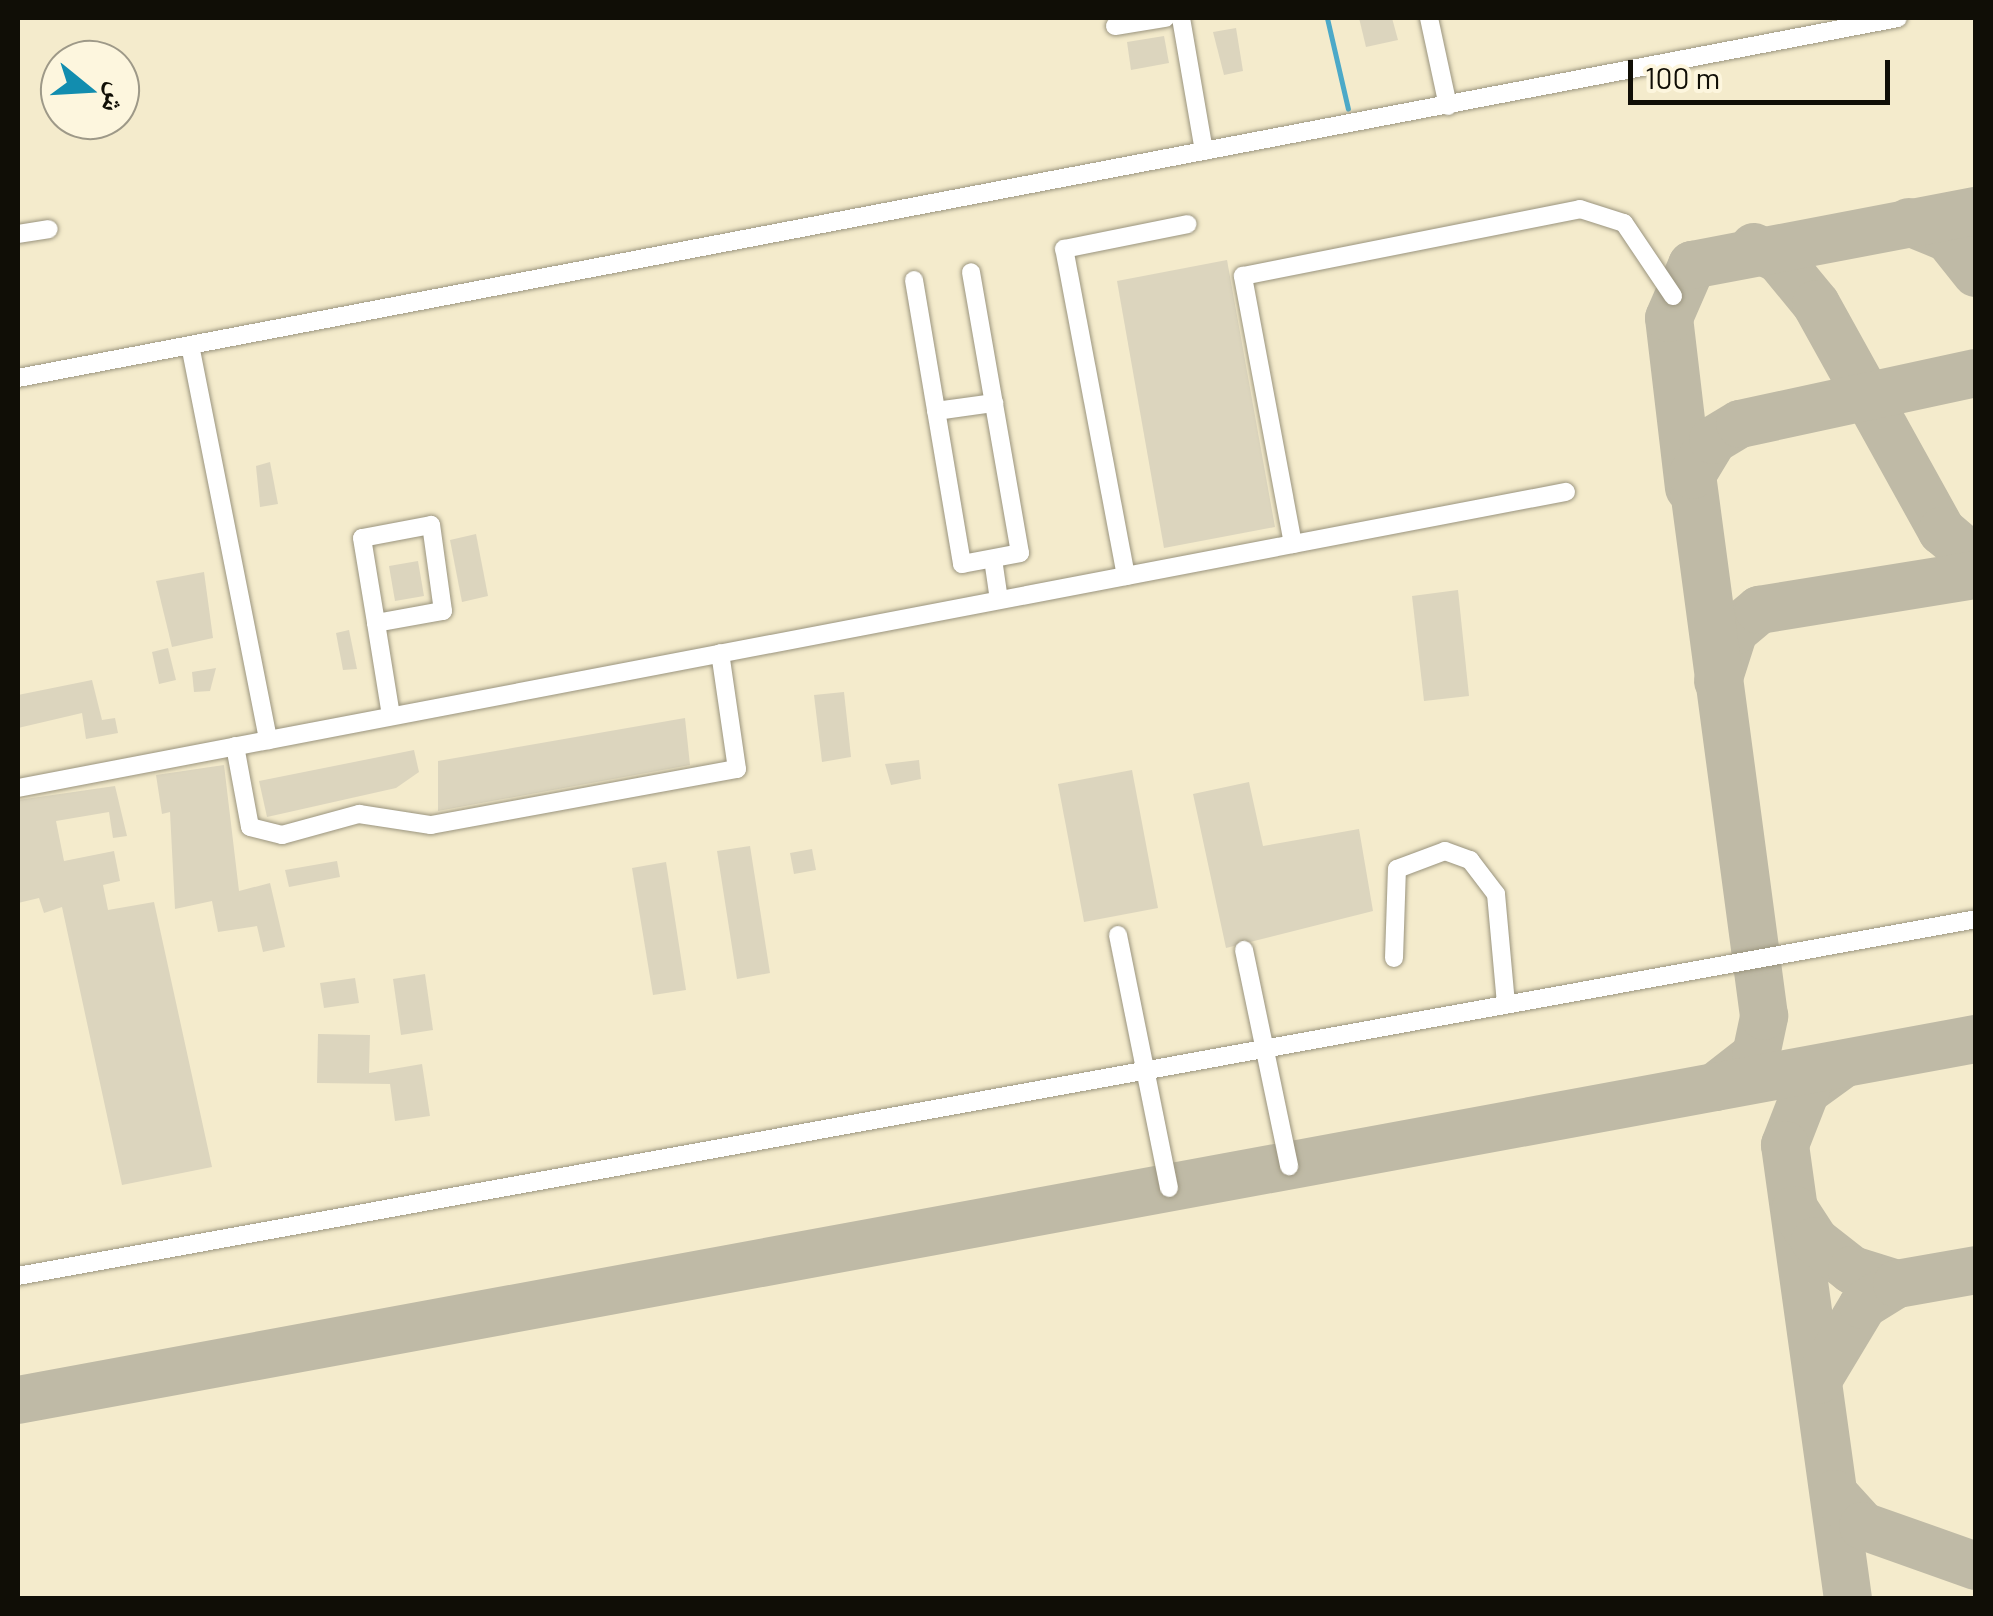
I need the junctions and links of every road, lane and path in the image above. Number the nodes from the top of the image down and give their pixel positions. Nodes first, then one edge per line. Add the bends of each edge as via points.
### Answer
1 (1165, 18) edge
2 (1181, 18) edge
3 (1429, 18) edge
4 (1898, 18) edge
5 (1116, 26) dead end
6 (1448, 106) junction
7 (1204, 150) junction
8 (1188, 224) dead end
9 (49, 228) dead end
10 (18, 234) edge
11 (971, 272) dead end
12 (914, 280) dead end
13 (1674, 296) dead end
14 (190, 345) junction
15 (18, 378) edge
16 (994, 404) junction
17 (936, 411) junction
18 (1566, 492) dead end
19 (1293, 544) junction
20 (992, 559) junction
21 (1126, 576) junction
22 (999, 600) junction
23 (376, 624) junction
24 (720, 653) junction
25 (391, 716) junction
26 (268, 740) junction
27 (235, 746) junction
28 (18, 788) edge
29 (1976, 919) edge
30 (1118, 935) dead end
31 (1244, 950) dead end
32 (1394, 958) dead end
33 (1506, 1004) junction
34 (1265, 1047) junction
35 (1144, 1069) junction
36 (1289, 1166) dead end
37 (1169, 1188) dead end
38 (18, 1276) edge

1 - 5 street
2 - 7 street
3 - 6 street
4 - 6 street
6 - 7 street
7 - 14 street
8 - 21 street via 1064,249
9 - 10 street
11 - 16 street
12 - 17 street
13 - 19 street via 1624,223 1580,209 1243,276
14 - 15 street
14 - 26 street
16 - 17 street
16 - 20 street via 1020,553
17 - 20 street via 962,564
18 - 19 street
19 - 21 street
20 - 22 street
21 - 22 street
22 - 24 street
23 - 23 street via 362,538 431,525 443,611
23 - 25 street
24 - 25 street
24 - 27 street via 737,768 430,824 360,814 282,835 250,827
25 - 26 street
26 - 27 street
27 - 28 street
29 - 33 street
30 - 35 street
31 - 34 street
32 - 33 street via 1397,869 1445,851 1470,860 1496,894
33 - 34 street
34 - 35 street
34 - 36 street
35 - 37 street
35 - 38 street

